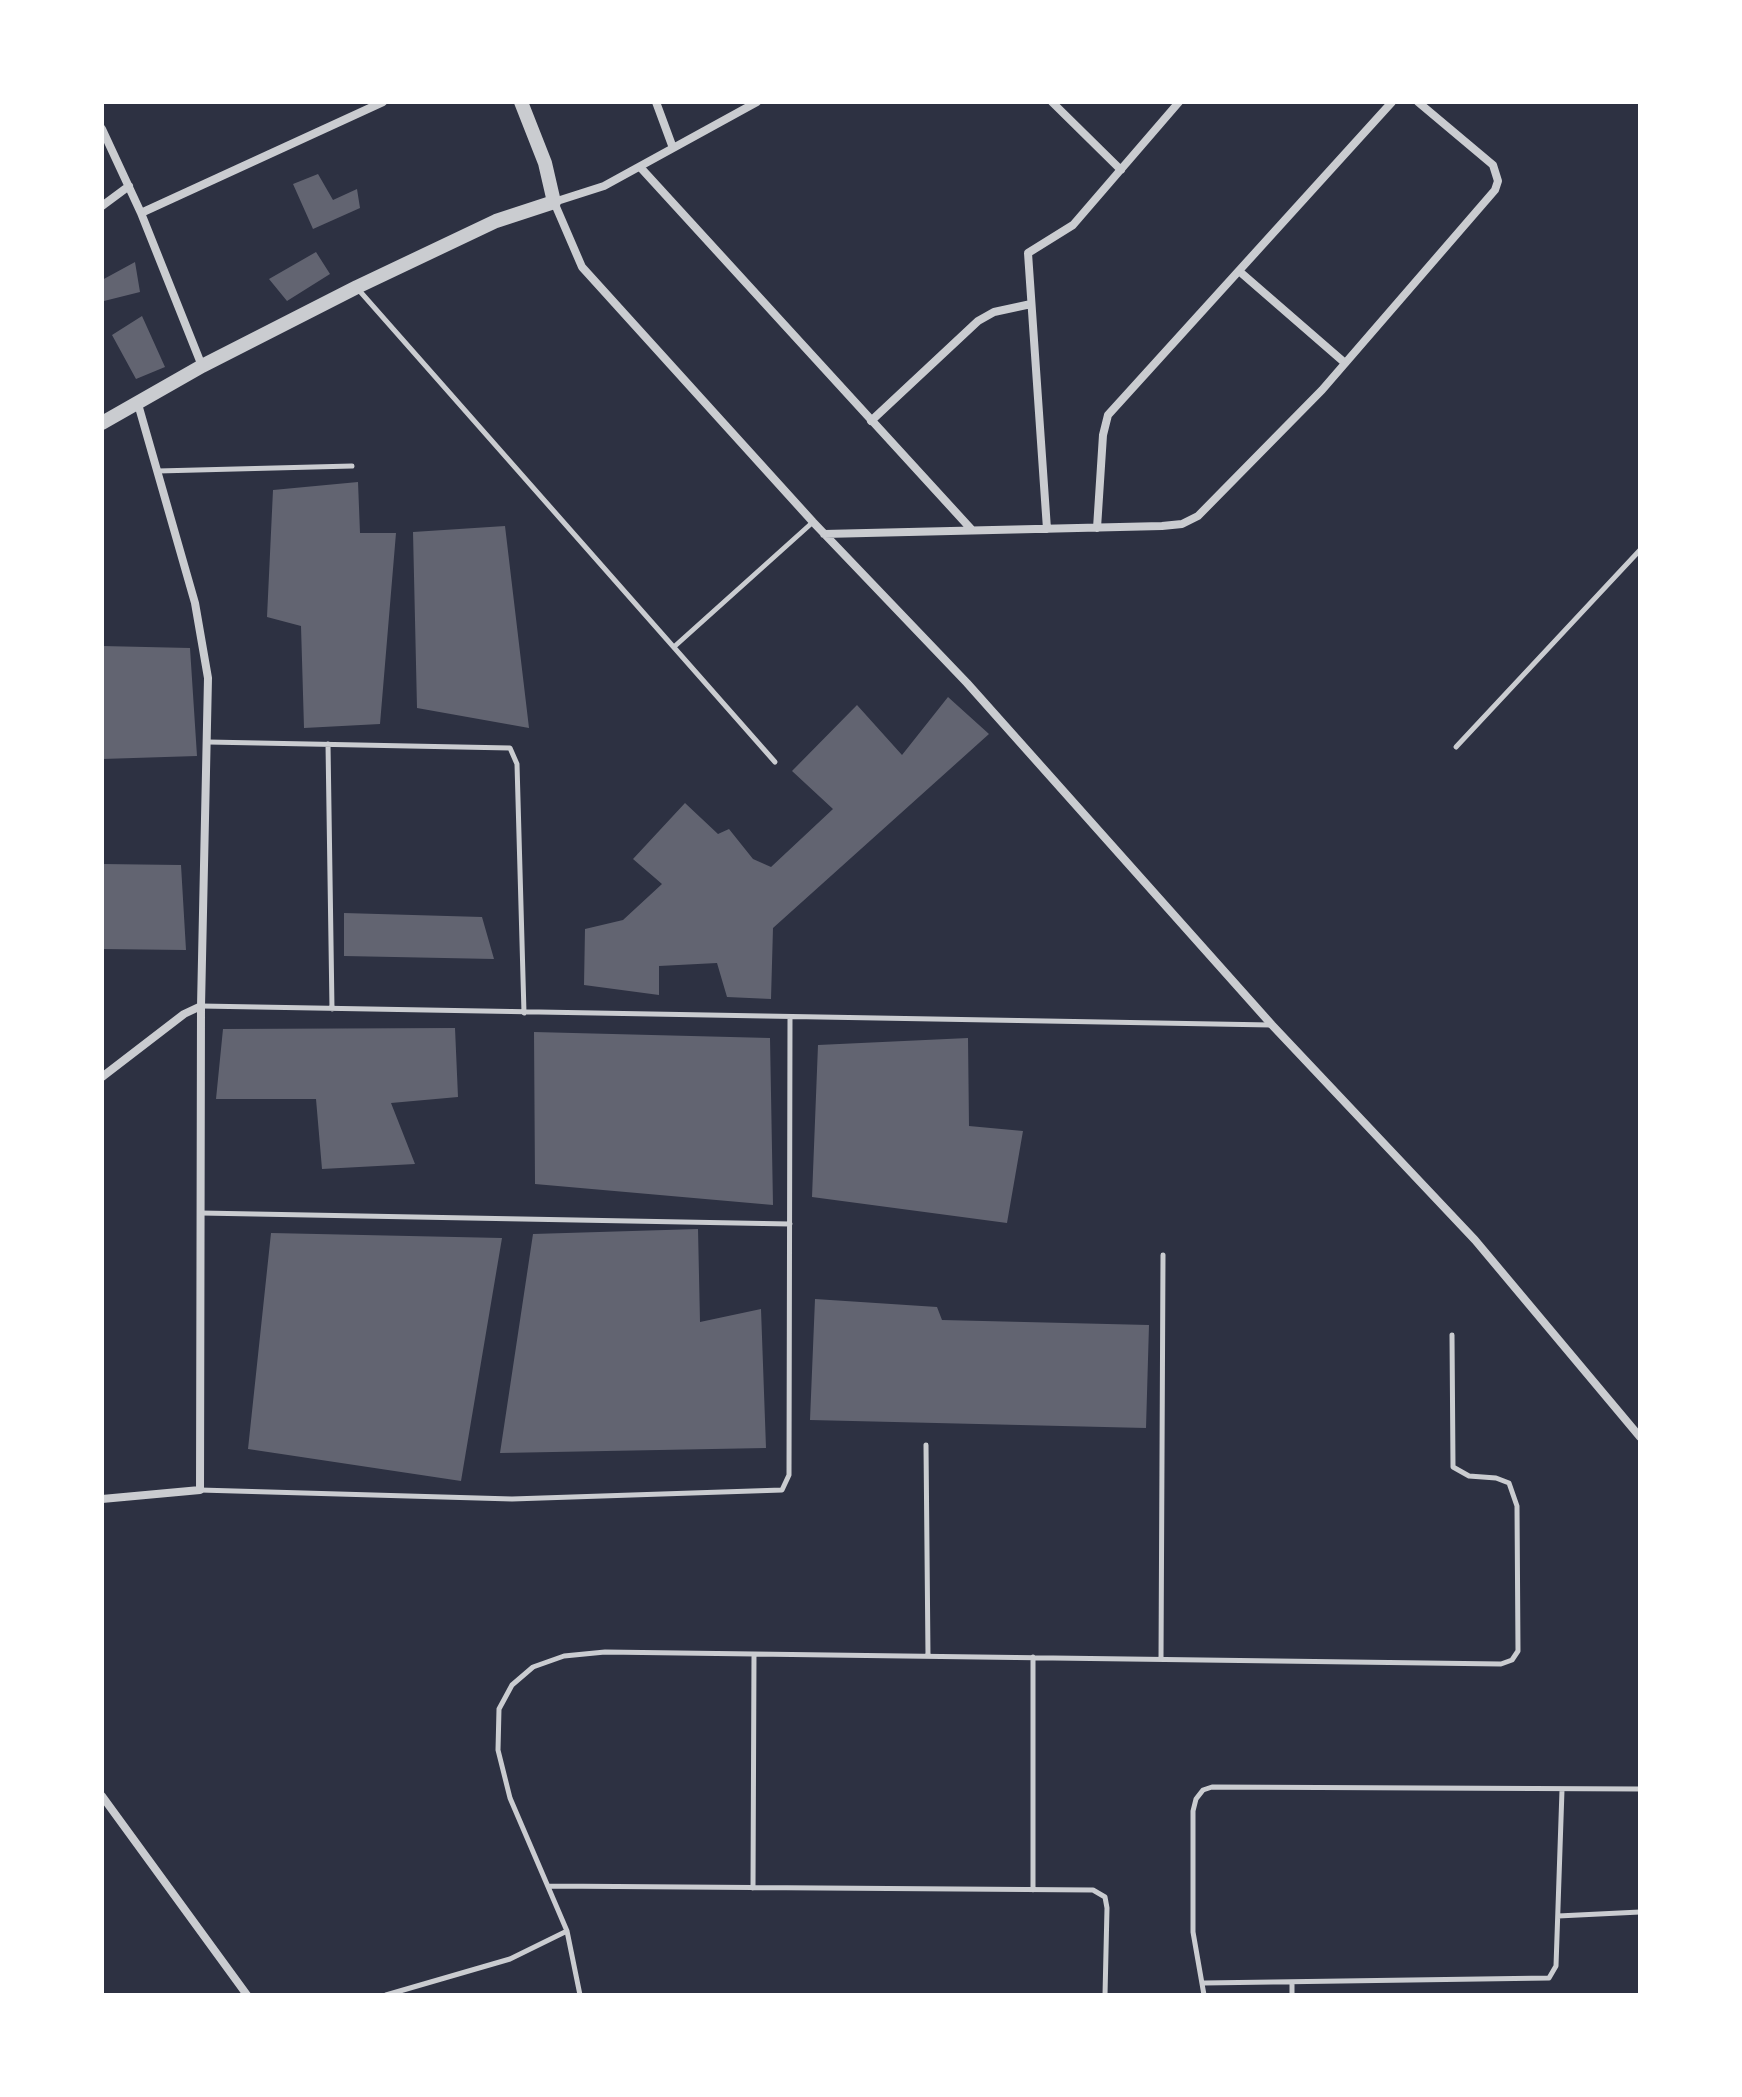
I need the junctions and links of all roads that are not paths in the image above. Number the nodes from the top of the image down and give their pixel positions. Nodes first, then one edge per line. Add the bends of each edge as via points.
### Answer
1 (383, 102) edge
2 (521, 102) edge
3 (656, 102) edge
4 (757, 102) edge
5 (1052, 102) edge
6 (1179, 102) edge
7 (1392, 102) edge
8 (1418, 102) edge
9 (102, 129) edge
10 (673, 148) junction
11 (640, 167) junction
12 (1121, 170) junction
13 (129, 186) junction
14 (554, 202) junction
15 (102, 206) edge
16 (141, 213) junction
17 (1239, 271) junction
18 (357, 287) junction
19 (1031, 304) junction
20 (1345, 363) junction
21 (202, 366) junction
22 (138, 404) junction
23 (871, 421) junction
24 (102, 423) edge
25 (352, 466) dead end
26 (157, 471) junction
27 (813, 522) junction
28 (1097, 528) junction
29 (1047, 529) junction
30 (972, 530) junction
31 (824, 534) junction
32 (1640, 550) edge
33 (675, 646) junction
34 (208, 742) junction
35 (328, 744) junction
36 (1456, 747) dead end
37 (775, 762) dead end
38 (201, 1006) junction
39 (332, 1009) junction
40 (524, 1013) junction
41 (790, 1018) junction
42 (1272, 1025) junction
43 (102, 1077) edge
44 (200, 1213) junction
45 (790, 1224) junction
46 (1163, 1255) dead end
47 (1452, 1335) dead end
48 (1640, 1437) edge
49 (926, 1445) dead end
50 (200, 1490) junction
51 (102, 1499) edge
52 (754, 1654) junction
53 (928, 1656) junction
54 (1033, 1657) junction
55 (1161, 1659) junction
56 (1640, 1789) edge
57 (1562, 1790) junction
58 (102, 1796) edge
59 (548, 1886) junction
60 (753, 1888) junction
61 (1033, 1890) junction
62 (1640, 1912) edge
63 (1558, 1916) junction
64 (567, 1931) junction
65 (1292, 1982) junction
66 (1204, 1983) junction
67 (247, 1995) edge
68 (386, 1995) edge
69 (580, 1995) edge
70 (1105, 1995) edge
71 (1204, 1995) edge
72 (1292, 1995) edge

1 - 16 street
2 - 14 street
3 - 10 street
4 - 10 street
5 - 12 street
6 - 12 street
7 - 17 street
8 - 20 street via 1493,165 1498,181 1489,198
9 - 13 street
10 - 11 street
11 - 14 street via 604,186
11 - 23 street
12 - 19 street via 1064,234 1030,249
13 - 15 street
13 - 16 street
14 - 18 street via 496,221
14 - 27 street via 582,267
16 - 21 street
17 - 20 street
17 - 28 street via 1108,415
18 - 21 street
18 - 33 lane
19 - 23 street via 978,321
19 - 29 street
20 - 28 street via 1198,516 1182,524
21 - 22 street
22 - 24 street
22 - 26 street
23 - 30 street
25 - 26 lane
26 - 34 street via 204,647
27 - 31 street
27 - 33 lane
28 - 29 street
29 - 30 street
30 - 31 street
31 - 42 street via 967,683
32 - 36 lane
33 - 37 lane
34 - 35 lane
34 - 38 street
35 - 39 lane
35 - 40 lane via 504,746 515,755
38 - 39 lane
38 - 43 street
38 - 44 street
39 - 40 lane
40 - 41 lane
41 - 42 lane
41 - 45 lane
42 - 48 street via 1475,1240
44 - 45 lane
44 - 50 street
45 - 50 lane via 789,1475 782,1490 512,1499
46 - 55 lane
47 - 55 lane via 1453,1467 1469,1476 1509,1483 1517,1506 1518,1651 1512,1660 1501,1664
49 - 53 lane
50 - 51 street
52 - 53 lane
52 - 59 lane via 564,1656 533,1667 512,1685 499,1709 498,1750 510,1798
52 - 60 lane
53 - 54 lane
54 - 55 lane
54 - 61 lane
56 - 57 lane
57 - 63 lane
57 - 66 lane via 1203,1790 1193,1811 1193,1932
58 - 67 street
59 - 60 lane
59 - 64 lane
60 - 61 lane
61 - 70 lane via 1093,1890 1105,1897
62 - 63 lane
63 - 65 lane via 1556,1966 1549,1978
64 - 68 lane via 510,1959
64 - 69 lane
65 - 66 lane
65 - 72 lane
66 - 71 lane

